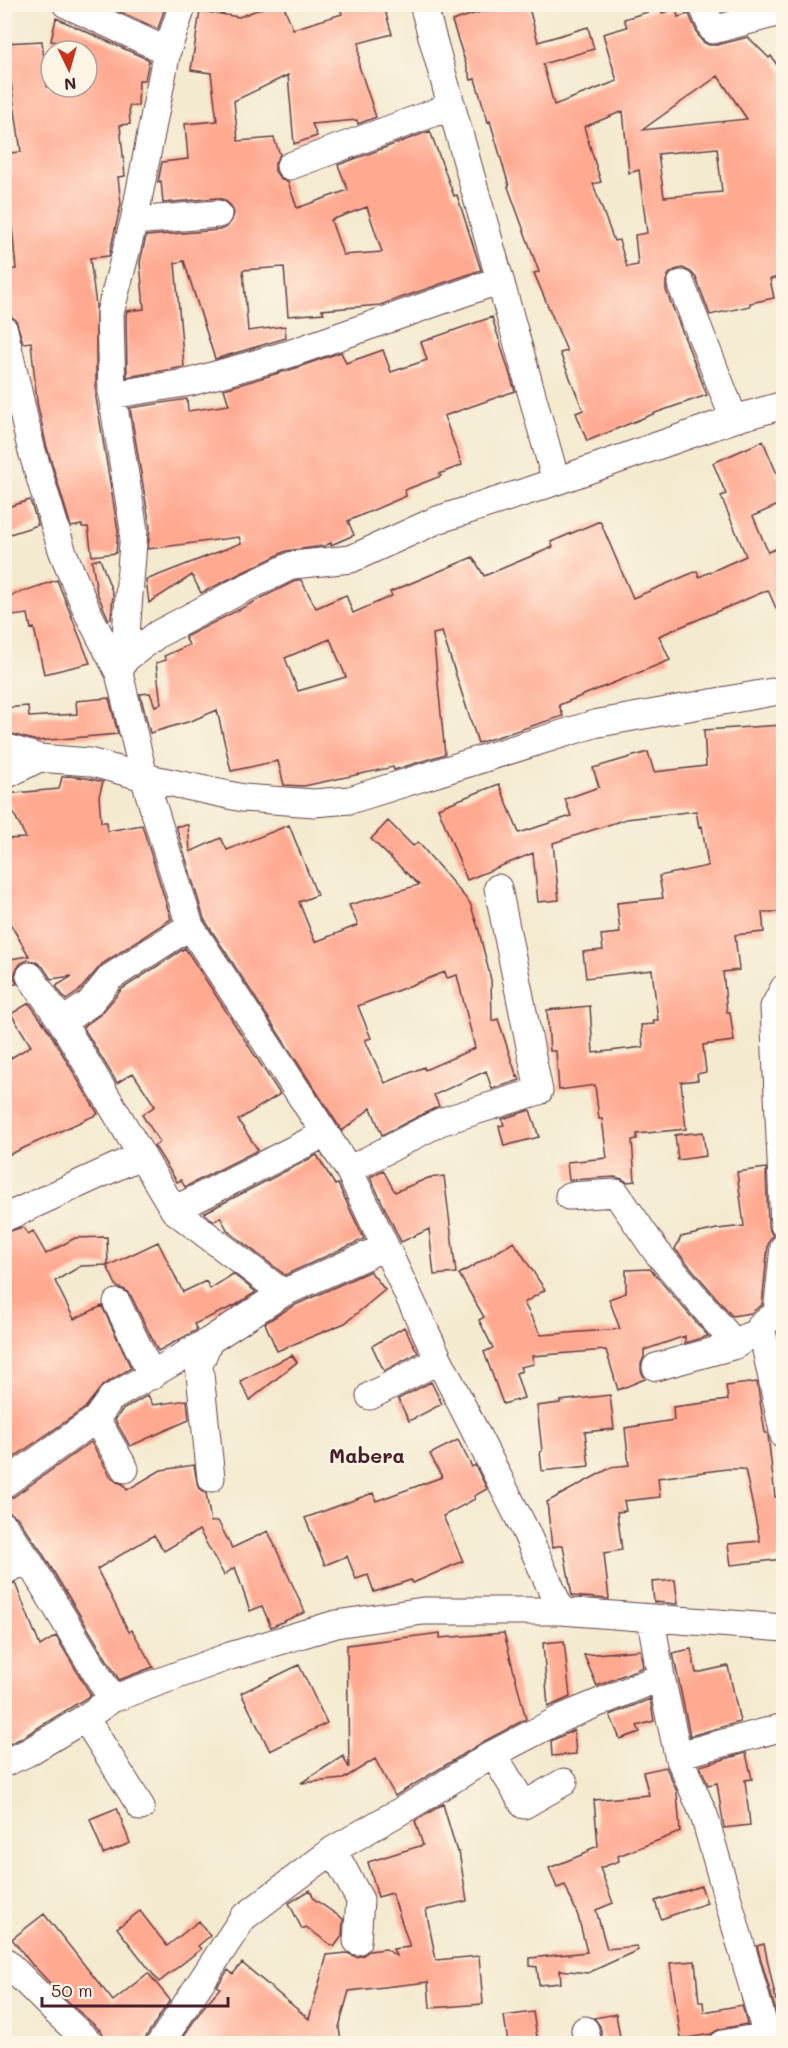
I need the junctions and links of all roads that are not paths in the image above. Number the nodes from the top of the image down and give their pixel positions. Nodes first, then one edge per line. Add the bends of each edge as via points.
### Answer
1 (66, 4) edge
2 (183, 4) edge
3 (423, 4) edge
4 (702, 4) edge
5 (783, 11) edge
6 (167, 51) junction
7 (452, 106) junction
8 (290, 166) dead end
9 (218, 214) dead end
10 (134, 221) junction
11 (500, 280) junction
12 (681, 284) dead end
13 (4, 330) edge
14 (11, 382) edge
15 (112, 395) junction
16 (783, 405) edge
17 (734, 419) junction
18 (556, 481) junction
19 (121, 667) junction
20 (783, 690) edge
21 (4, 747) edge
22 (39, 758) junction
23 (4, 776) edge
24 (144, 777) junction
25 (498, 888) dead end
26 (190, 926) junction
27 (30, 976) dead end
28 (780, 1000) edge
29 (62, 1022) junction
30 (324, 1134) junction
31 (142, 1155) junction
32 (349, 1170) junction
33 (569, 1196) dead end
34 (174, 1210) junction
35 (4, 1218) edge
36 (783, 1225) edge
37 (386, 1247) junction
38 (783, 1247) edge
39 (283, 1293) junction
40 (117, 1303) dead end
41 (774, 1317) edge
42 (209, 1341) junction
43 (736, 1345) junction
44 (439, 1359) junction
45 (656, 1367) dead end
46 (152, 1376) junction
47 (370, 1396) dead end
48 (96, 1419) junction
49 (783, 1436) edge
50 (125, 1469) dead end
51 (211, 1478) dead end
52 (4, 1484) edge
53 (4, 1526) edge
54 (16, 1566) edge
55 (561, 1611) junction
56 (651, 1619) junction
57 (783, 1628) edge
58 (661, 1677) junction
59 (112, 1699) junction
60 (85, 1718) junction
61 (783, 1727) edge
62 (493, 1754) junction
63 (678, 1755) junction
64 (4, 1763) edge
65 (564, 1782) dead end
66 (141, 1807) dead end
67 (333, 1850) junction
68 (357, 1941) dead end
69 (4, 1960) edge
70 (767, 2040) edge
71 (92, 2043) edge
72 (160, 2043) edge
73 (723, 2043) edge

1 - 6 street
2 - 6 street
3 - 7 street
4 - 5 street via 713,30
6 - 10 street
7 - 8 street
7 - 11 street
9 - 10 street
10 - 15 street via 110,313
11 - 15 street via 289,354 191,382
11 - 18 street
12 - 17 street
13 - 14 street
14 - 19 street via 62,549 87,611
15 - 19 street via 134,530
16 - 17 street
17 - 18 street
18 - 19 street via 437,520 351,559 293,565 158,634
19 - 24 street
20 - 24 street via 594,724 350,800 314,803 243,798
21 - 22 street
22 - 23 street
22 - 24 street via 89,762
24 - 26 street
25 - 32 street via 539,1091 440,1122
26 - 29 street via 111,977 89,1004
26 - 30 street
27 - 29 street
28 - 36 street
29 - 31 street
30 - 32 street
30 - 34 street
31 - 34 street
31 - 35 street
32 - 37 street
33 - 43 street via 616,1193 656,1251
34 - 39 street
37 - 39 street
37 - 44 street
38 - 41 street
39 - 42 street
40 - 46 street
41 - 43 street
41 - 49 street
42 - 46 street
42 - 51 street via 199,1365
43 - 45 street
44 - 47 street
44 - 55 street
46 - 48 street via 111,1398
48 - 50 street
48 - 52 street
53 - 54 street
54 - 59 street
55 - 56 street
55 - 59 street via 423,1611 336,1624 230,1656
56 - 57 street
56 - 58 street
58 - 62 street via 564,1717
58 - 63 street
59 - 60 street
60 - 64 street
60 - 66 street
61 - 63 street
62 - 65 street via 524,1805
62 - 67 street
63 - 70 street via 704,1815
67 - 68 street via 360,1900
67 - 72 street via 243,1918
69 - 71 street
70 - 73 street

